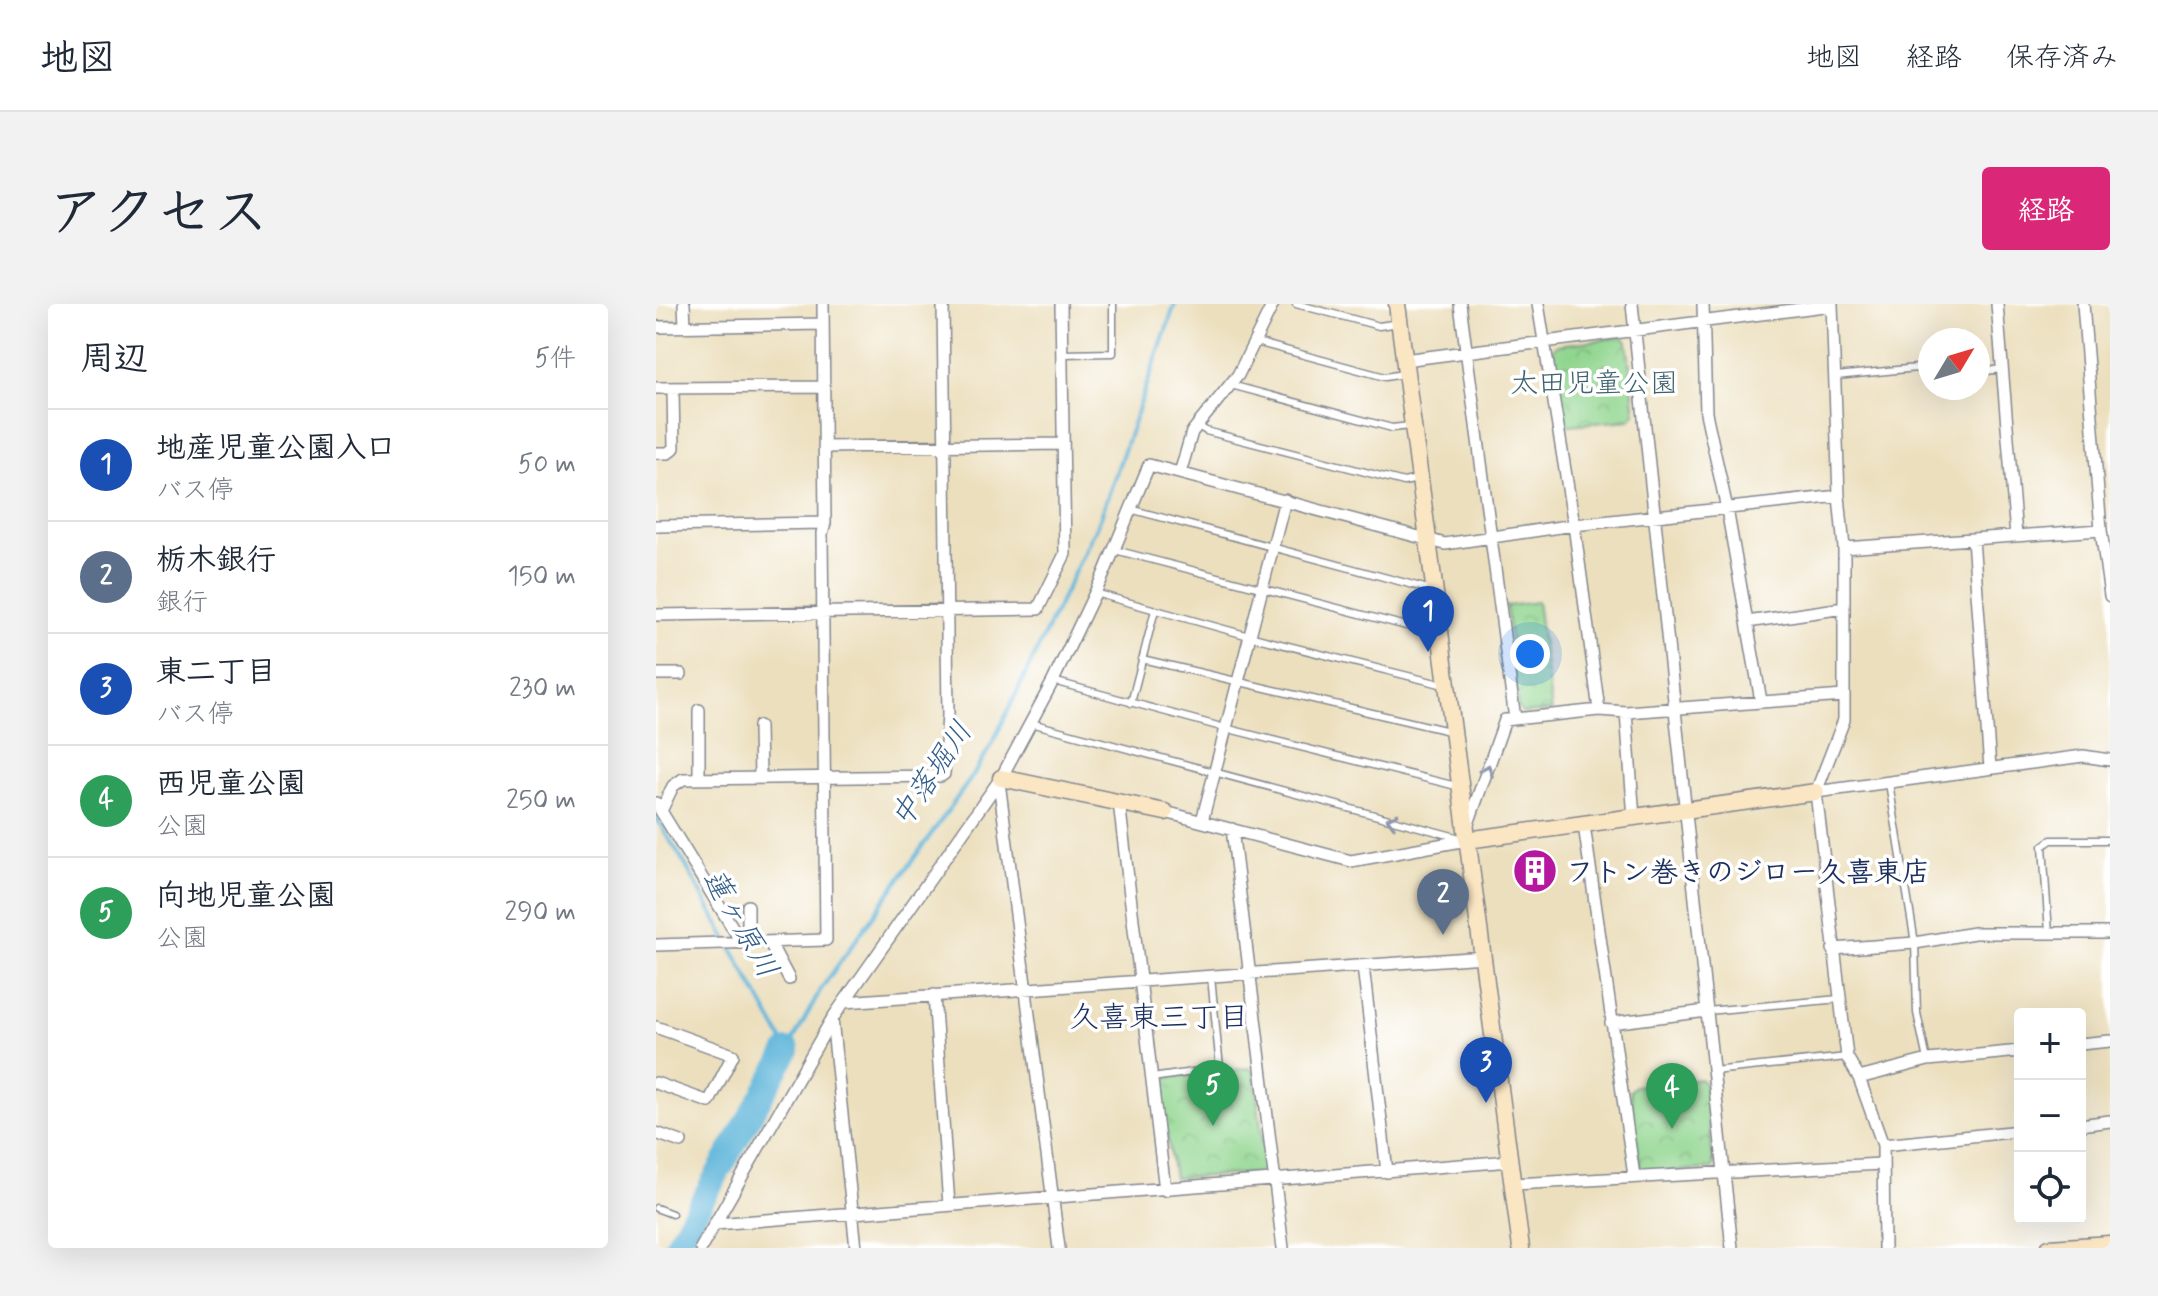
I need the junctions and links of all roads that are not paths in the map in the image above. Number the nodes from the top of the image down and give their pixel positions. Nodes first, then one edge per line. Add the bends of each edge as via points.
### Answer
1 (684, 304) edge
2 (823, 304) edge
3 (943, 304) edge
4 (1061, 304) edge
5 (1113, 304) edge
6 (1273, 304) edge
7 (1296, 304) edge
8 (1397, 304) edge
9 (1460, 304) edge
10 (1538, 304) edge
11 (1632, 304) edge
12 (1703, 304) edge
13 (1997, 304) edge
14 (2083, 304) edge
15 (1832, 305) edge
16 (1704, 321) junction
17 (1399, 323) junction
18 (823, 324) junction
19 (685, 326) junction
20 (656, 327) edge
21 (1634, 330) junction
22 (1544, 340) junction
23 (1256, 342) junction
24 (1466, 350) junction
25 (1062, 354) junction
26 (1405, 367) junction
27 (1918, 368) edge
28 (2002, 369) junction
29 (1990, 370) edge
30 (1836, 376) junction
31 (1231, 385) junction
32 (823, 387) junction
33 (656, 388) edge
34 (673, 388) junction
35 (1197, 425) junction
36 (1413, 426) junction
37 (1062, 444) junction
38 (944, 446) junction
39 (824, 447) junction
40 (656, 453) edge
41 (1180, 473) junction
42 (1420, 479) junction
43 (1839, 496) junction
44 (2104, 497) edge
45 (1285, 500) junction
46 (1130, 509) junction
47 (1727, 509) junction
48 (1654, 518) junction
49 (825, 523) junction
50 (1574, 525) junction
51 (656, 526) edge
52 (2101, 530) junction
53 (1491, 536) junction
54 (2016, 536) junction
55 (1973, 539) junction
56 (1428, 540) junction
57 (1272, 546) junction
58 (1844, 548) junction
59 (1115, 550) junction
60 (1261, 590) junction
61 (1434, 591) junction
62 (1095, 593) junction
63 (2110, 596) edge
64 (1844, 608) junction
65 (1155, 610) junction
66 (947, 611) junction
67 (821, 612) junction
68 (656, 615) edge
69 (1747, 622) junction
70 (1440, 635) junction
71 (1249, 636) junction
72 (1142, 659) junction
73 (656, 674) edge
74 (681, 674) dead end
75 (1053, 681) junction
76 (1236, 683) junction
77 (1447, 686) junction
78 (1844, 696) junction
79 (1761, 701) junction
80 (1131, 703) junction
81 (1675, 706) junction
82 (699, 710) dead end
83 (1599, 710) junction
84 (1626, 712) junction
85 (1515, 719) junction
86 (1031, 723) junction
87 (759, 726) dead end
88 (1225, 728) junction
89 (1453, 732) junction
90 (2110, 760) edge
91 (1990, 768) junction
92 (1214, 772) junction
93 (760, 778) junction
94 (824, 778) junction
95 (699, 779) junction
96 (1000, 780) junction
97 (1889, 783) junction
98 (1460, 787) junction
99 (1816, 792) junction
100 (1119, 802) junction
101 (658, 807) edge
102 (1687, 811) junction
103 (1165, 812) joint
104 (1634, 818) junction
105 (1202, 821) junction
106 (1584, 825) junction
107 (1232, 829) junction
108 (1466, 835) junction
109 (2110, 840) edge
110 (748, 906) dead end
111 (2110, 933) edge
112 (2049, 934) junction
113 (770, 943) junction
114 (1915, 943) junction
115 (738, 944) junction
116 (656, 945) edge
117 (1833, 949) junction
118 (1484, 957) junction
119 (1363, 966) junction
120 (1250, 975) junction
121 (1211, 977) junction
122 (789, 979) dead end
123 (1139, 981) junction
124 (1026, 989) junction
125 (934, 995) junction
126 (1839, 999) junction
127 (844, 1002) junction
128 (1707, 1011) junction
129 (832, 1019) junction
130 (1611, 1023) junction
131 (656, 1027) edge
132 (2110, 1041) edge
133 (2086, 1043) edge
134 (2014, 1052) edge
135 (1847, 1057) junction
136 (1928, 1060) junction
137 (1713, 1071) junction
138 (1151, 1078) junction
139 (1859, 1078) junction
140 (656, 1083) edge
141 (2110, 1121) edge
142 (2086, 1124) edge
143 (2014, 1132) edge
144 (656, 1133) edge
145 (681, 1142) dead end
146 (1883, 1145) junction
147 (1511, 1161) junction
148 (1881, 1164) junction
149 (1387, 1172) junction
150 (1724, 1174) junction
151 (1634, 1176) junction
152 (1276, 1180) junction
153 (1513, 1184) junction
154 (1165, 1190) junction
155 (1053, 1198) junction
156 (949, 1205) junction
157 (656, 1208) edge
158 (672, 1214) dead end
159 (852, 1214) junction
160 (715, 1224) junction
161 (2110, 1244) edge
162 (701, 1248) edge
163 (856, 1248) edge
164 (1059, 1248) edge
165 (1283, 1248) edge
166 (1521, 1248) edge
167 (1732, 1248) edge
168 (1884, 1248) edge
169 (2049, 1248) edge

1 - 19 street
2 - 18 street
3 - 38 street
4 - 25 street
5 - 25 lane via 1113,353
6 - 23 street
7 - 17 lane via 1379,326
8 - 17 street
9 - 24 street
10 - 22 street
11 - 21 street
12 - 16 street
13 - 28 street
14 - 44 street
15 - 16 street
15 - 30 street
16 - 21 street
16 - 47 street via 1706,413
17 - 26 street
18 - 19 street
18 - 32 street
19 - 20 street
21 - 22 street
21 - 48 street
22 - 24 street
22 - 50 street
23 - 26 lane via 1385,377
23 - 31 street
24 - 26 street
24 - 53 street
25 - 37 street
26 - 36 street
27 - 30 lane
28 - 29 lane
28 - 54 street
30 - 43 street
31 - 35 street
31 - 36 lane via 1392,428
32 - 34 street
32 - 39 street
33 - 34 street
34 - 40 street via 674,448
35 - 41 street
35 - 42 lane via 1404,482
36 - 42 street
37 - 38 street
37 - 66 street via 1065,554 1038,609
38 - 39 street
38 - 66 street
39 - 49 street
41 - 45 street
41 - 46 street via 1149,465
42 - 56 street
43 - 47 street
43 - 58 street
44 - 52 street
45 - 56 street
45 - 57 street
46 - 57 lane
46 - 59 street
47 - 48 street
47 - 69 street
48 - 50 street
48 - 81 street
49 - 51 street
49 - 67 street
50 - 53 street
50 - 83 street
52 - 54 street
52 - 63 street
53 - 56 street via 1449,544
53 - 85 street
54 - 55 street
55 - 58 street
55 - 91 street
56 - 61 street
57 - 60 street
57 - 61 lane
58 - 64 street
59 - 60 lane
59 - 62 street
60 - 70 lane
60 - 71 street
61 - 70 street
62 - 65 lane
62 - 75 street
64 - 69 street
64 - 78 street
65 - 71 lane
65 - 72 lane
66 - 67 street
66 - 94 street via 944,774
67 - 68 street
67 - 94 street
69 - 79 street
70 - 77 street
71 - 76 street
71 - 77 lane
72 - 76 lane
72 - 80 lane
73 - 74 street
75 - 80 lane
75 - 86 street
76 - 88 street
76 - 89 lane
77 - 89 street
78 - 79 street
78 - 99 street via 1844,720
79 - 81 street
80 - 88 lane
81 - 84 street
81 - 102 street
82 - 95 street
83 - 84 street
83 - 85 street
84 - 104 street
108 -> 85 street via 1505,720
86 - 92 lane
86 - 96 street
87 - 93 street
88 - 92 street
88 - 98 lane
89 - 98 street
90 - 91 street via 2083,756
91 - 97 street
92 - 105 street
108 -> 92 lane
93 - 94 street
93 - 95 street
94 - 113 street via 826,940
95 - 101 street via 683,779
96 - 100 street
96 - 124 street
96 - 127 street
97 - 99 street
97 - 114 lane
98 - 108 street
99 - 102 street
99 - 117 street
100 - 103 street
100 - 123 street
101 - 115 street
102 - 104 street
102 - 128 street
103 - 105 street
104 - 106 street
105 - 107 street
106 - 108 street
106 - 130 street
107 - 108 street via 1351,861
107 - 120 street
108 - 118 street
109 - 112 lane via 2051,840 2043,846
110 - 115 street
111 - 112 street
112 - 114 street via 1974,933
113 - 115 street
113 - 122 street
114 - 117 street
114 - 136 lane via 1917,1013
115 - 116 street
117 - 126 street
118 - 119 street
118 - 147 street
119 - 120 street
119 - 149 street
120 - 121 street
120 - 152 street
121 - 123 street
121 - 138 lane via 1220,1068
123 - 124 street
123 - 138 street
124 - 125 street
124 - 155 street
125 - 127 street
125 - 156 street
126 - 128 lane
126 - 135 street
127 - 129 street
128 - 130 street
128 - 137 street
129 - 159 street
129 - 160 street
130 - 151 street
131 - 140 street via 733,1055 709,1102
132 - 133 street
134 - 136 street
135 - 137 lane
135 - 139 street
136 - 139 street
137 - 150 street
138 - 154 street
139 - 146 street
141 - 142 street
143 - 146 street
144 - 145 street
146 - 148 street
147 - 149 street
147 - 153 street
148 - 150 street
148 - 168 street
149 - 152 street
150 - 151 street
150 - 167 street
151 - 153 street
152 - 154 street
152 - 165 street
153 - 166 street
154 - 155 street
155 - 156 street
155 - 164 street
156 - 159 street
157 - 158 lane
159 - 160 street
159 - 163 street
160 - 162 street
161 - 169 street

